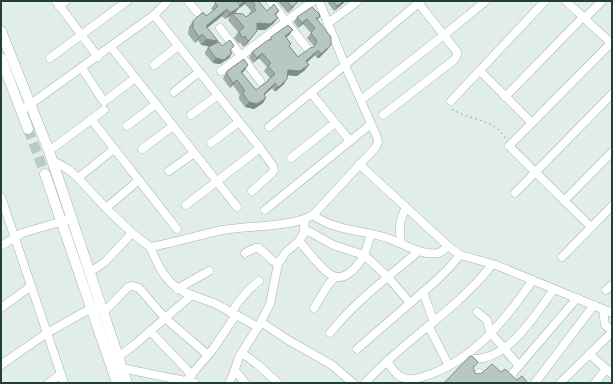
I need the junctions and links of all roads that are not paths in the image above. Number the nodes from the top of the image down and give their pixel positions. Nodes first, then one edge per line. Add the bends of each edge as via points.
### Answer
1 (66, 1) edge
2 (127, 1) edge
3 (168, 1) edge
4 (188, 1) edge
5 (270, 1) edge
6 (312, 1) edge
7 (319, 1) edge
8 (358, 1) edge
9 (486, 1) edge
10 (545, 1) edge
11 (566, 1) edge
12 (602, 1) edge
13 (419, 2) edge
14 (58, 4) edge
15 (197, 12) dead end
16 (154, 16) junction
17 (583, 17) junction
18 (286, 21) junction
19 (328, 23) junction
20 (220, 28) dead end
21 (1, 33) edge
22 (81, 35) junction
23 (444, 35) junction
24 (612, 43) edge
25 (178, 46) junction
26 (111, 47) junction
27 (306, 48) dead end
28 (241, 56) junction
29 (98, 57) junction
30 (1, 58) edge
31 (50, 58) dead end
32 (154, 65) dead end
33 (345, 65) junction
34 (82, 68) junction
35 (221, 71) dead end
36 (480, 71) junction
37 (199, 72) junction
38 (135, 78) junction
39 (260, 81) dead end
40 (174, 92) dead end
41 (311, 93) junction
42 (612, 94) edge
43 (218, 95) junction
44 (505, 96) junction
45 (361, 100) junction
46 (451, 101) road end
47 (31, 104) junction
48 (106, 104) junction
49 (156, 104) junction
50 (21, 112) junction
51 (191, 115) dead end
52 (383, 115) dead end
53 (91, 119) junction
54 (239, 122) junction
55 (335, 123) junction
56 (532, 123) junction
57 (371, 124) junction
58 (127, 126) dead end
59 (173, 126) junction
60 (269, 127) dead end
61 (28, 129) tunnel mouth
62 (350, 141) junction
63 (211, 143) dead end
64 (260, 148) junction
65 (114, 149) junction
66 (142, 149) dead end
67 (194, 152) junction
68 (612, 152) edge
69 (51, 156) junction
70 (291, 158) dead end
71 (359, 164) junction
72 (169, 171) dead end
73 (535, 173) junction
74 (45, 174) tunnel mouth
75 (78, 178) junction
76 (139, 180) junction
77 (217, 182) junction
78 (252, 191) dead end
79 (515, 193) dead end
80 (1, 197) edge
81 (564, 201) junction
82 (186, 204) dead end
83 (612, 206) edge
84 (237, 207) dead end
85 (406, 207) junction
86 (106, 208) junction
87 (265, 210) dead end
88 (313, 215) junction
89 (72, 219) junction
90 (61, 220) junction
91 (306, 220) junction
92 (591, 227) junction
93 (178, 229) dead end
94 (305, 230) junction
95 (132, 233) junction
96 (370, 234) junction
97 (14, 236) junction
98 (299, 241) junction
99 (401, 243) junction
100 (1, 246) edge
101 (448, 246) junction
102 (150, 247) junction
103 (419, 251) junction
104 (245, 252) dead end
105 (364, 255) junction
106 (460, 255) junction
107 (562, 257) dead end
108 (278, 264) junction
109 (492, 264) junction
110 (209, 271) dead end
111 (90, 272) junction
112 (335, 277) junction
113 (388, 277) junction
114 (533, 280) junction
115 (259, 281) dead end
116 (31, 286) junction
117 (177, 289) junction
118 (554, 289) junction
119 (423, 292) junction
120 (188, 296) junction
121 (577, 298) junction
122 (410, 302) junction
123 (594, 305) junction
124 (1, 308) edge
125 (98, 308) junction
126 (314, 308) dead end
127 (603, 309) junction
128 (477, 312) dead end
129 (612, 313) edge
130 (234, 314) junction
131 (166, 318) junction
132 (259, 325) junction
133 (431, 325) junction
134 (150, 331) junction
135 (612, 331) edge
136 (490, 332) junction
137 (47, 333) junction
138 (330, 333) dead end
139 (357, 349) dead end
140 (504, 349) junction
141 (242, 353) junction
142 (208, 354) junction
143 (589, 354) junction
144 (118, 357) junction
145 (463, 357) junction
146 (387, 361) junction
147 (1, 365) edge
148 (450, 366) junction
149 (519, 366) junction
150 (122, 368) junction
151 (235, 370) junction
152 (609, 372) edge
153 (479, 373) edge
154 (62, 374) junction
155 (189, 378) junction
156 (49, 383) edge
157 (64, 383) edge
158 (116, 383) edge
159 (127, 383) edge
160 (195, 383) edge
161 (229, 383) edge
162 (245, 383) edge
163 (278, 383) edge
164 (353, 383) edge
165 (365, 383) edge
166 (469, 383) edge
167 (516, 383) edge
168 (535, 383) edge
169 (560, 383) edge
170 (595, 383) edge

1 - 14 street
2 - 22 street
3 - 16 street
4 - 15 street
5 - 18 street
6 - 18 street
7 - 19 street
8 - 19 street
9 - 23 street
10 - 36 street
11 - 17 street
12 - 17 street via 588,16
13 - 23 street
13 - 33 street
14 - 22 street
16 - 25 street
16 - 26 street
17 - 24 street
17 - 44 street
18 - 27 street
18 - 28 street
19 - 33 street
20 - 28 street
21 - 47 street
22 - 29 street
22 - 31 street
23 - 45 street
23 - 52 street via 457,52 454,60
24 - 56 street
25 - 32 street
25 - 37 street
26 - 29 street
26 - 38 street
28 - 35 street
28 - 39 street
29 - 34 street
30 - 50 street
33 - 41 street
33 - 45 street
34 - 47 street
34 - 48 street
36 - 44 street
36 - 46 street
37 - 40 street
37 - 43 street
38 - 48 street
38 - 49 street
41 - 55 street
41 - 60 street
42 - 73 street
43 - 51 street
43 - 54 street
44 - 56 street
45 - 57 street
47 - 50 street
47 - 69 street
48 - 53 street
49 - 58 street
49 - 59 street
50 - 61 street
53 - 65 street
53 - 69 street
54 - 63 street
54 - 64 street
55 - 62 street
55 - 70 street
56 - 73 street via 509,146
57 - 62 street
57 - 71 street via 378,142
59 - 66 street
59 - 67 street
62 - 87 street
64 - 77 street
64 - 78 street via 274,170
65 - 75 street
65 - 76 street
67 - 72 street
67 - 77 street
68 - 81 street
69 - 75 street
69 - 89 street
71 - 85 street
71 - 88 street
73 - 79 street
73 - 81 street
74 - 90 street
75 - 86 street
76 - 86 street
76 - 93 street
77 - 82 street
77 - 84 street
80 - 97 street
81 - 92 street
83 - 92 street
85 - 99 street via 399,227
85 - 101 street
86 - 95 street
88 - 91 street
88 - 96 street via 334,226
89 - 90 street
89 - 111 street
90 - 97 street
90 - 125 street
91 - 94 street
91 - 102 street via 222,231
92 - 107 street
94 - 98 street
94 - 105 street via 333,245
95 - 102 street
95 - 111 street via 104,262
96 - 99 street
96 - 105 street
97 - 100 street
97 - 116 street
98 - 108 street via 286,252
98 - 112 street via 325,270
99 - 103 street
101 - 103 street via 438,253
101 - 106 street
102 - 117 street via 167,279
103 - 113 street
104 - 108 street via 259,248
105 - 112 street via 346,276
105 - 113 street
106 - 109 street
106 - 119 street
108 - 132 street via 273,297
109 - 114 street
109 - 133 street via 477,283
110 - 117 street
111 - 125 street
112 - 126 street
113 - 122 street
113 - 138 street via 342,318
114 - 118 street
114 - 136 street
115 - 130 street via 241,297
116 - 124 street
116 - 137 street
117 - 120 street
118 - 121 street
118 - 140 street via 521,332
119 - 122 street
119 - 133 street via 428,302
120 - 130 street via 216,304
120 - 131 street
121 - 123 street
121 - 149 street
122 - 139 street
123 - 127 street
123 - 168 street
125 - 131 street via 128,287 134,286 139,288
125 - 137 street
125 - 144 street
125 - 158 street
127 - 129 street
127 - 135 street via 606,325
128 - 136 street via 487,320
130 - 132 street
130 - 142 street via 226,332
131 - 134 street
131 - 142 street
132 - 141 street
132 - 164 street via 332,365
133 - 146 street
133 - 148 street
134 - 144 street
134 - 155 street
135 - 143 street
136 - 140 street
136 - 145 street
137 - 147 street
137 - 154 street
140 - 145 street via 474,360
140 - 149 street
141 - 151 street via 236,362
141 - 163 street
142 - 155 street
143 - 152 street
143 - 169 street
144 - 150 street
145 - 148 street
146 - 148 street via 392,370 408,379 432,374
146 - 165 street
149 - 167 street via 512,374
150 - 155 street
150 - 159 street
151 - 161 street
151 - 162 street
152 - 170 street
153 - 166 street
154 - 156 street
154 - 157 street
155 - 160 street

